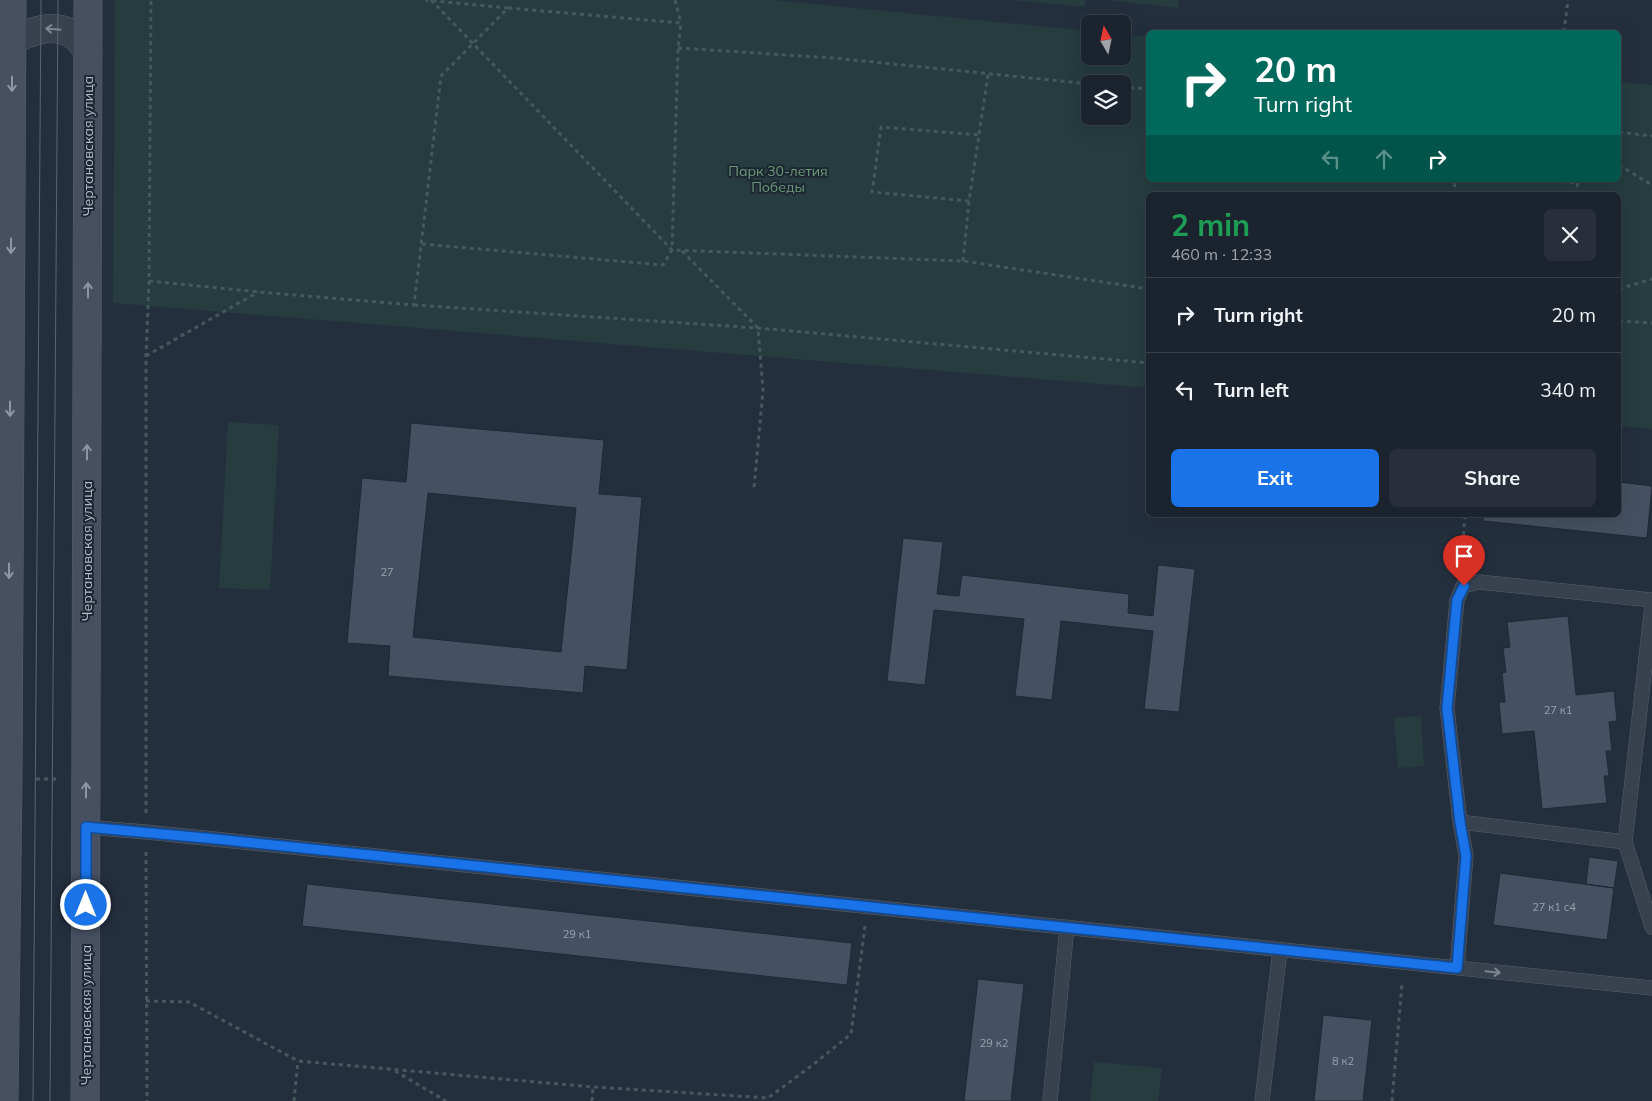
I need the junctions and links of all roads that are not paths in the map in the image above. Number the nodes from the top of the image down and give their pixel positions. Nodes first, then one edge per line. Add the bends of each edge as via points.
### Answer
1 (12, 0) edge
2 (88, 0) edge
3 (6, 40) edge
4 (88, 52) junction
5 (5, 316) edge
6 (1652, 600) edge
7 (1652, 605) edge
8 (4, 800) edge
9 (1460, 822) junction
10 (86, 827) junction
11 (1625, 842) junction
12 (1067, 927) junction
13 (1652, 928) edge
14 (1280, 950) junction
15 (1457, 968) junction
16 (1652, 988) edge
17 (4, 1101) edge
18 (85, 1101) edge
19 (1050, 1101) edge
20 (1262, 1101) edge

1 - 3 main road
2 - 4 main road, Чертановская улица
4 -> 3 street via 74,35 57,28 41,28
3 -> 5 main road
10 -> 4 main road, Чертановская улица
5 -> 8 main road
6 - 9 lane via 1479,582 1464,586 1457,600 1447,708
7 - 11 lane
8 - 17 main road
9 - 11 lane
9 - 15 lane via 1466,856
10 - 12 lane
10 - 18 main road, Чертановская улица
11 - 13 lane
12 - 14 lane
12 - 19 lane
14 - 15 lane
14 - 20 lane
15 -> 16 lane

